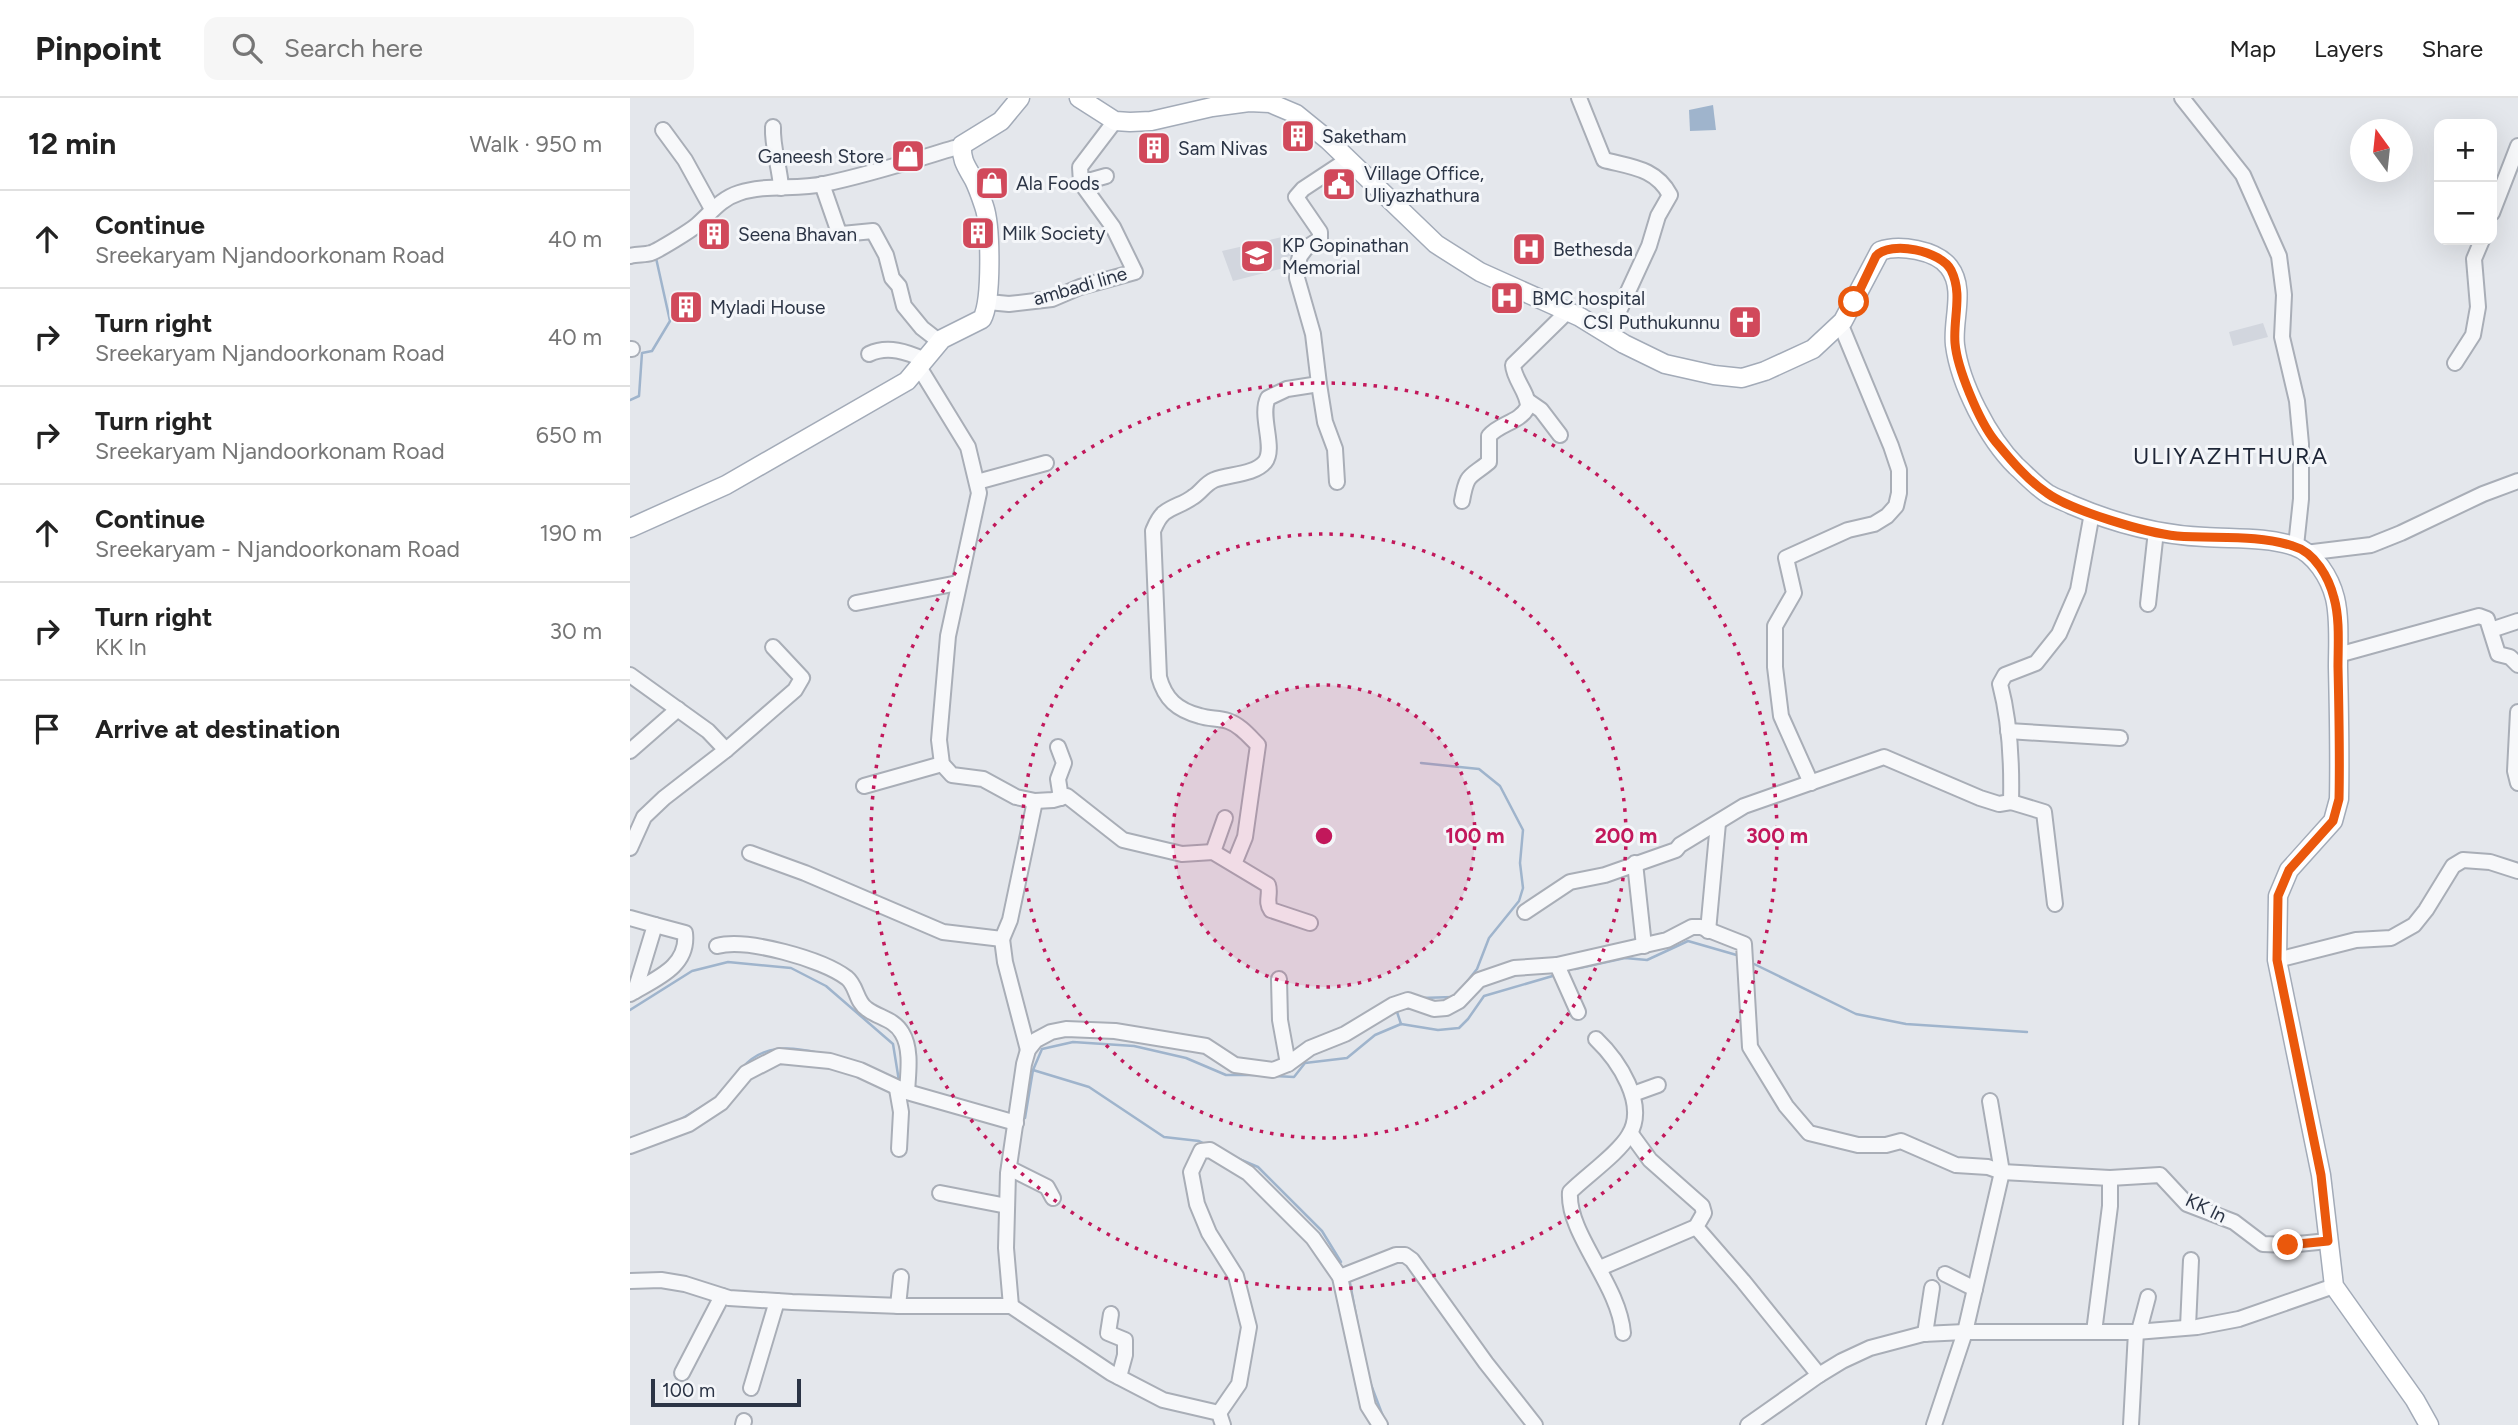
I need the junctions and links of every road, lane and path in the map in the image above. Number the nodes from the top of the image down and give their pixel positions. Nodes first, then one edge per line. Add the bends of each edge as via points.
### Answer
1 (1020, 98) edge
2 (1079, 98) edge
3 (1578, 98) edge
4 (2182, 98) edge
5 (1294, 106) edge
6 (1115, 121) junction
7 (773, 127) dead end
8 (663, 130) dead end
9 (2518, 146) edge
10 (961, 150) junction
11 (1347, 160) junction
12 (1106, 176) dead end
13 (1081, 183) junction
14 (822, 184) junction
15 (781, 188) junction
16 (2497, 201) edge
17 (712, 209) junction
18 (2480, 245) edge
19 (630, 256) edge
20 (988, 302) junction
21 (1567, 312) junction
22 (1840, 323) junction
23 (1608, 335) junction
24 (940, 342) junction
25 (869, 354) dead end
26 (2455, 363) dead end
27 (922, 364) junction
28 (1319, 384) junction
29 (1528, 401) junction
30 (1560, 435) dead end
31 (1046, 463) dead end
32 (2518, 481) edge
33 (977, 482) junction
34 (1338, 482) dead end
35 (1462, 501) dead end
36 (2092, 513) junction
37 (630, 528) edge
38 (2156, 531) junction
39 (2301, 549) junction
40 (958, 583) junction
41 (856, 603) dead end
42 (2148, 604) dead end
43 (2518, 621) edge
44 (2491, 630) junction
45 (773, 647) dead end
46 (2338, 655) junction
47 (2518, 665) edge
48 (630, 675) edge
49 (678, 709) junction
50 (2518, 712) edge
51 (2008, 731) junction
52 (2120, 738) dead end
53 (1058, 747) dead end
54 (726, 750) junction
55 (630, 751) edge
56 (942, 764) junction
57 (1811, 783) junction
58 (2518, 783) edge
59 (864, 786) dead end
60 (1062, 797) junction
61 (1035, 801) junction
62 (2011, 802) junction
63 (1225, 818) dead end
64 (1718, 823) junction
65 (630, 848) edge
66 (1213, 852) junction
67 (750, 853) dead end
68 (1635, 863) junction
69 (1234, 864) junction
70 (2518, 871) edge
71 (2055, 904) dead end
72 (1525, 912) dead end
73 (630, 918) edge
74 (1310, 923) dead end
75 (655, 925) junction
76 (1708, 931) junction
77 (1002, 939) junction
78 (717, 946) dead end
79 (1644, 946) junction
80 (2277, 960) junction
81 (1557, 965) junction
82 (1279, 979) dead end
83 (632, 992) edge
84 (1578, 1012) dead end
85 (1596, 1039) dead end
86 (1028, 1050) junction
87 (1288, 1064) junction
88 (1658, 1085) dead end
89 (902, 1090) junction
90 (1633, 1094) junction
91 (1990, 1101) dead end
92 (1016, 1123) junction
93 (1631, 1134) junction
94 (630, 1146) edge
95 (899, 1149) dead end
96 (1009, 1168) junction
97 (2002, 1172) junction
98 (2110, 1178) junction
99 (940, 1193) dead end
100 (1053, 1198) dead end
101 (1007, 1206) junction
102 (1696, 1227) junction
103 (2328, 1241) junction
104 (2191, 1260) dead end
105 (1600, 1268) junction
106 (1945, 1274) dead end
107 (901, 1277) dead end
108 (1340, 1277) junction
109 (630, 1281) edge
110 (2334, 1286) junction
111 (1931, 1288) dead end
112 (1975, 1289) junction
113 (722, 1296) junction
114 (2148, 1297) dead end
115 (777, 1301) junction
116 (898, 1306) junction
117 (1011, 1306) junction
118 (1111, 1314) dead end
119 (2188, 1327) junction
120 (2138, 1331) junction
121 (1965, 1332) junction
122 (2094, 1332) junction
123 (1623, 1333) dead end
124 (1925, 1334) junction
125 (682, 1373) dead end
126 (1819, 1375) junction
127 (1119, 1377) junction
128 (751, 1388) dead end
129 (1221, 1419) edge
130 (1380, 1425) edge
131 (1535, 1425) edge
132 (1748, 1425) edge
133 (1934, 1425) edge
134 (2131, 1425) edge
135 (2429, 1425) edge

1 - 10 main road via 1001,121
2 - 6 main road
3 - 23 street via 1604,160 1642,169 1663,181 1670,195
4 - 39 street via 2243,175 2279,256 2284,295 2282,337 2297,401 2301,444
5 - 6 main road via 1249,102 1151,121
5 - 11 main road
6 - 13 street via 1080,167
7 - 15 street
8 - 17 street
9 - 16 street
10 - 14 street via 954,148
10 - 20 main road via 985,210
11 - 21 main road via 1436,244 1480,272
11 - 28 street via 1296,197 1320,232 1320,239 1300,256 1297,268
12 - 13 street
13 - 20 street, ambadi line via 1119,237 1135,272 1080,286 1052,299
14 - 15 street
14 - 24 street via 838,230 842,234 873,231 904,306
15 - 17 street via 736,194
17 - 19 street via 694,228 653,252
18 - 26 street via 2474,259 2478,307 2473,335
20 - 24 main road via 982,319
21 - 23 main road
21 - 29 street via 1513,365
22 - 23 main road via 1813,349 1742,379 1665,364
22 - 36 main road via 1880,251 1907,249 1938,258 1950,268 1956,286 1955,344 1969,393 1992,437 2048,494
22 - 57 street via 1891,446 1899,470 1899,493 1896,506 1874,524 1848,530 1786,558 1794,593 1775,626 1775,667 1781,716
24 - 27 main road
25 - 27 street via 882,348 914,355
27 - 33 street via 968,447
27 - 37 main road via 907,381 762,465
28 - 34 street
28 - 69 street via 1287,389 1268,398 1264,411 1269,456 1265,463 1213,481 1165,512 1153,531 1163,692 1174,706 1228,721 1258,745 1245,837
29 - 30 street
29 - 35 street via 1525,413 1489,436 1489,462 1467,479
31 - 33 street
32 - 39 street via 2371,545
33 - 40 street via 975,522
36 - 38 main road
36 - 51 street via 2078,590 2059,634 2036,663 2005,675 2000,684
38 - 39 main road via 2265,541
38 - 42 street
39 - 46 main road via 2318,565 2335,599
40 - 41 street
40 - 56 street via 942,698
43 - 44 street
44 - 46 street via 2487,619 2479,616
44 - 47 street via 2498,654
45 - 54 street via 801,682
46 - 80 main road via 2339,799 2333,821 2289,870 2278,896
48 - 49 street
49 - 54 street
49 - 55 street
50 - 58 street
51 - 52 street
51 - 62 street
53 - 60 street via 1064,763 1058,779
54 - 65 street via 644,817
56 - 59 street
56 - 61 street via 952,775 983,779 1016,797
57 - 62 street via 1884,757 1980,799
57 - 64 street via 1744,806
60 - 61 street
60 - 66 street via 1067,796 1122,840 1182,854
61 - 77 street
62 - 71 street via 2044,812
63 - 66 street
64 - 68 street via 1676,850
64 - 76 street
66 - 69 street
67 - 77 street via 943,932
68 - 72 street via 1605,875 1570,881
68 - 79 street
69 - 74 street via 1268,885 1271,910
70 - 80 street via 2463,860 2453,866 2414,925 2391,938 2356,940
73 - 75 street
75 - 83 street
75 - 83 street via 685,933 687,946 676,966
76 - 79 street via 1692,927
76 - 97 street, KK ln via 1744,944 1750,1047 1786,1106 1809,1133 1858,1145 1901,1141 1956,1165
77 - 86 street
78 - 89 street via 752,946 785,954 816,962 848,979 867,1009 886,1018 904,1035 908,1060
79 - 81 street
80 - 103 main road via 2321,1175
81 - 84 street
81 - 87 street via 1514,968 1479,980 1446,1008 1433,1009 1408,1000 1393,1004
82 - 87 street
85 - 90 street via 1613,1055
86 - 87 street via 1051,1032 1115,1031 1206,1046 1234,1065 1273,1070
86 - 92 street
88 - 90 street
89 - 92 street
89 - 94 street via 830,1061 779,1056 746,1073 721,1103 689,1124
89 - 95 street
90 - 93 street via 1636,1114
91 - 97 street
92 - 96 street
93 - 102 street via 1650,1160 1702,1206 1704,1213
93 - 105 street via 1570,1192 1580,1231
96 - 100 street via 1046,1187
96 - 101 street
97 - 98 street, KK ln
97 - 112 street
98 - 103 street, KK ln via 2160,1175 2187,1203 2234,1222 2263,1244
98 - 122 street
99 - 101 street
101 - 117 street
102 - 105 street
102 - 126 street
103 - 110 main road
104 - 119 street
105 - 123 street via 1618,1304
106 - 112 street
107 - 116 street
108 - 129 street via 1313,1238 1248,1173 1210,1150 1201,1151 1191,1172 1197,1204 1236,1276 1249,1327 1239,1384
108 - 130 street via 1368,1406
108 - 131 street via 1396,1255 1412,1260
109 - 113 street via 661,1280
110 - 119 street via 2239,1319
110 - 135 main road
111 - 124 street
112 - 121 street
113 - 115 street
113 - 125 street
114 - 120 street
115 - 116 street
115 - 128 street
116 - 117 street
117 - 127 street
118 - 127 street via 1108,1333 1125,1340
119 - 120 street
120 - 122 street
120 - 134 street
121 - 122 street
121 - 124 street
121 - 133 street
124 - 126 street via 1870,1348
126 - 132 street
127 - 129 street via 1163,1400

